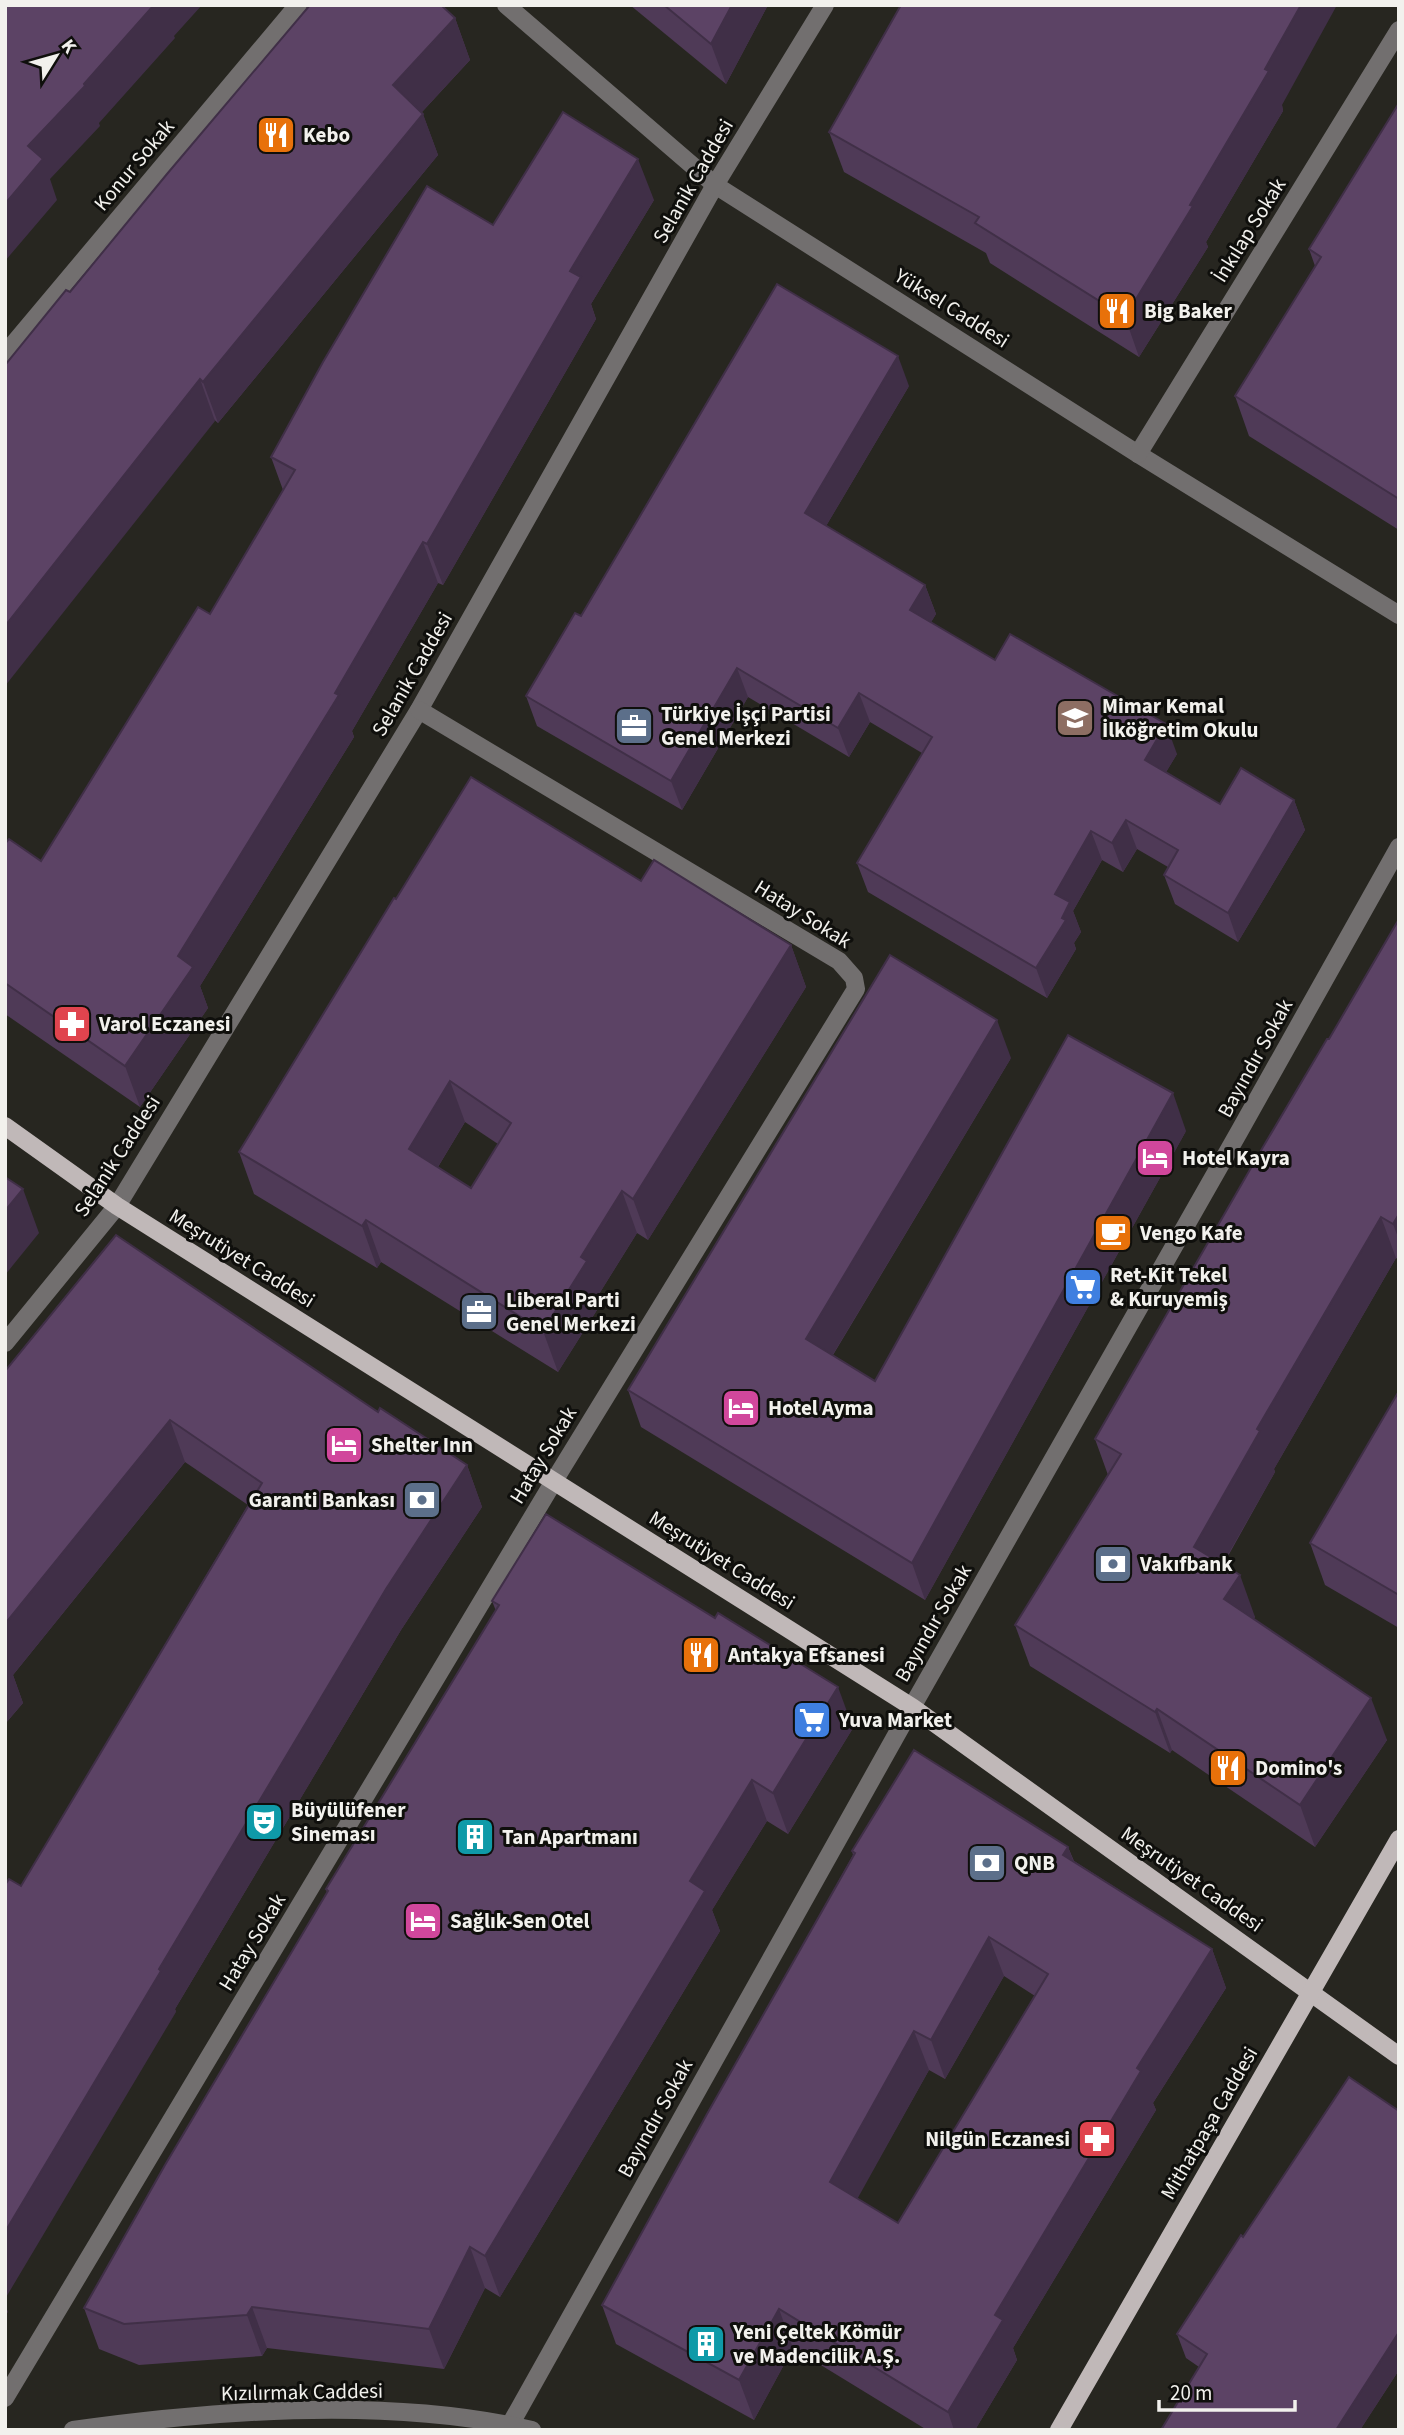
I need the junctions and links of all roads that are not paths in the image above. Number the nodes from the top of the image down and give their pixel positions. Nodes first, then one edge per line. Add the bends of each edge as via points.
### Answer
1 (298, 5) edge
2 (506, 5) edge
3 (825, 5) edge
4 (1399, 30) edge
5 (715, 185) junction
6 (5, 354) edge
7 (1138, 454) junction
8 (1399, 615) edge
9 (419, 710) junction
10 (1399, 847) edge
11 (5, 1126) edge
12 (117, 1206) junction
13 (5, 1343) edge
14 (554, 1481) junction
15 (912, 1707) junction
16 (1399, 1839) edge
17 (1311, 1991) junction
18 (1399, 2056) edge
19 (5, 2398) edge
20 (510, 2425) junction
21 (73, 2430) edge
22 (532, 2430) edge
23 (1059, 2430) edge

1 - 6 street, Konur Sokak
2 - 5 street, Yüksel Caddesi
3 - 5 street, Selanik Caddesi
4 - 7 street, İnkılap Sokak
5 - 7 street, Yüksel Caddesi
5 - 9 street, Selanik Caddesi
7 - 8 street, Yüksel Caddesi
9 - 12 street, Selanik Caddesi
9 - 14 street, Hatay Sokak via 839,961 854,978 856,989
10 - 15 street, Bayındır Sokak
11 - 12 main road, Meşrutiyet Caddesi
12 - 13 street, Selanik Caddesi
12 - 14 main road, Meşrutiyet Caddesi
14 - 15 main road, Meşrutiyet Caddesi
14 - 19 street, Hatay Sokak
15 - 17 main road, Meşrutiyet Caddesi
15 - 20 street, Bayındır Sokak
16 - 17 main road, Mithatpaşa Caddesi
17 - 18 main road, Meşrutiyet Caddesi
17 - 23 main road, Mithatpaşa Caddesi
20 - 21 street, Kızılırmak Caddesi via 371,2411 287,2411
20 - 22 street, Kızılırmak Caddesi

